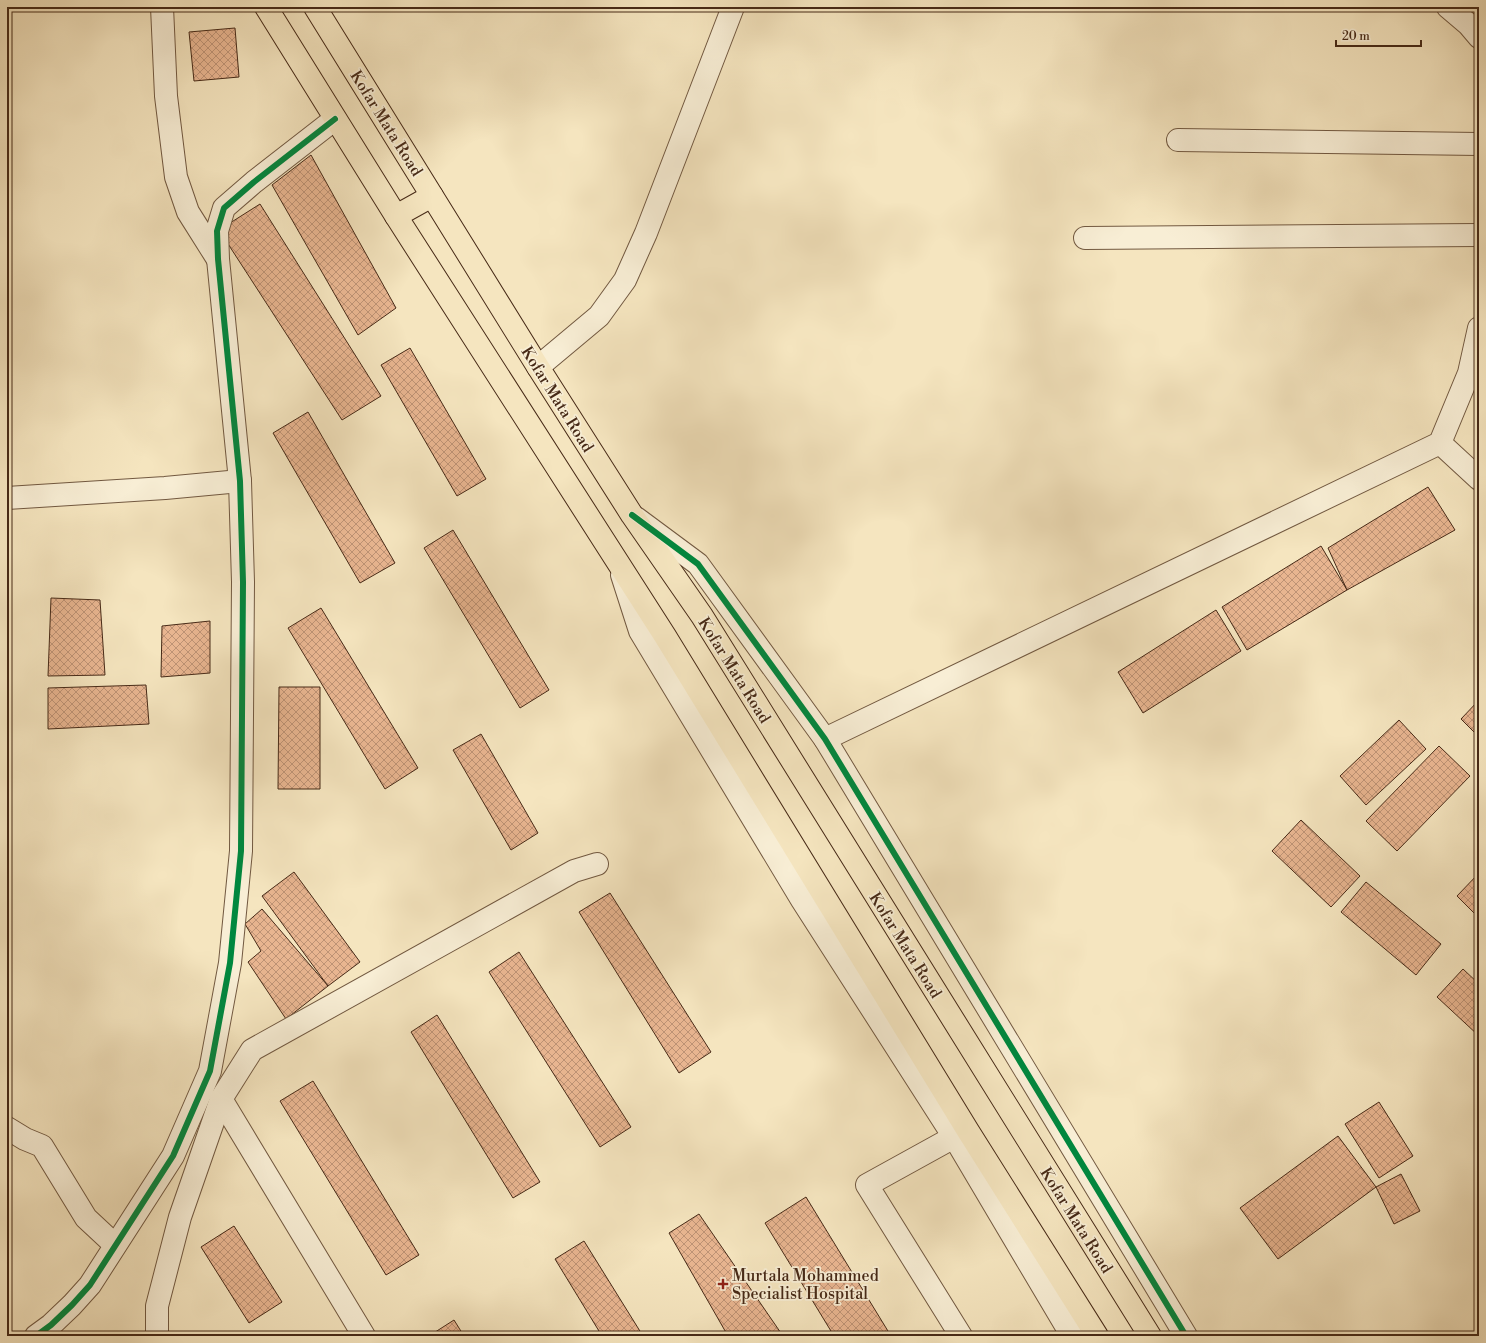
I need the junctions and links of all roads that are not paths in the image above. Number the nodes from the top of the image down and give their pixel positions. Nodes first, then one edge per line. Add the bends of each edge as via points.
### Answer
1 (162, 7) edge
2 (266, 7) edge
3 (315, 7) edge
4 (733, 7) edge
5 (1448, 7) edge
6 (1479, 37) edge
7 (335, 119) junction
8 (1178, 140) dead end
9 (1479, 144) edge
10 (432, 196) junction
11 (396, 216) junction
12 (1479, 235) edge
13 (1085, 238) dead end
14 (218, 259) junction
15 (1479, 328) edge
16 (538, 367) junction
17 (1440, 443) junction
18 (1479, 479) edge
19 (240, 481) junction
20 (7, 498) edge
21 (632, 515) junction
22 (616, 558) junction
23 (825, 739) junction
24 (597, 864) dead end
25 (221, 1099) junction
26 (7, 1128) edge
27 (954, 1137) junction
28 (115, 1245) junction
29 (36, 1336) edge
30 (157, 1336) edge
31 (364, 1336) edge
32 (962, 1336) edge
33 (1072, 1336) edge
34 (1097, 1336) edge
35 (1150, 1336) edge
36 (1186, 1336) edge

1 - 14 street via 166,96 176,177 188,212
2 - 7 main road
3 - 10 main road, Kofar Mata Road
4 - 16 street via 625,280 598,316
5 - 6 street
7 - 11 main road
7 - 14 street via 224,208 217,231
8 - 9 street
10 - 11 main road
10 - 16 main road, Kofar Mata Road
11 - 22 main road
12 - 13 street
14 - 19 street
15 - 17 street via 1469,373
16 - 21 main road, Kofar Mata Road
17 - 18 street
17 - 23 street
19 - 20 street
19 - 28 street via 243,582 241,851 230,963 210,1071 173,1156
21 - 23 street via 698,564
21 - 35 main road, Kofar Mata Road via 702,616
22 - 27 street via 640,631 802,900
22 - 34 main road
23 - 36 street
24 - 25 street via 574,871 252,1050
25 - 30 street via 180,1217 157,1306
25 - 31 street
26 - 28 street via 42,1146 86,1218
27 - 32 street via 867,1185
27 - 33 street
28 - 29 street via 90,1285 51,1325

